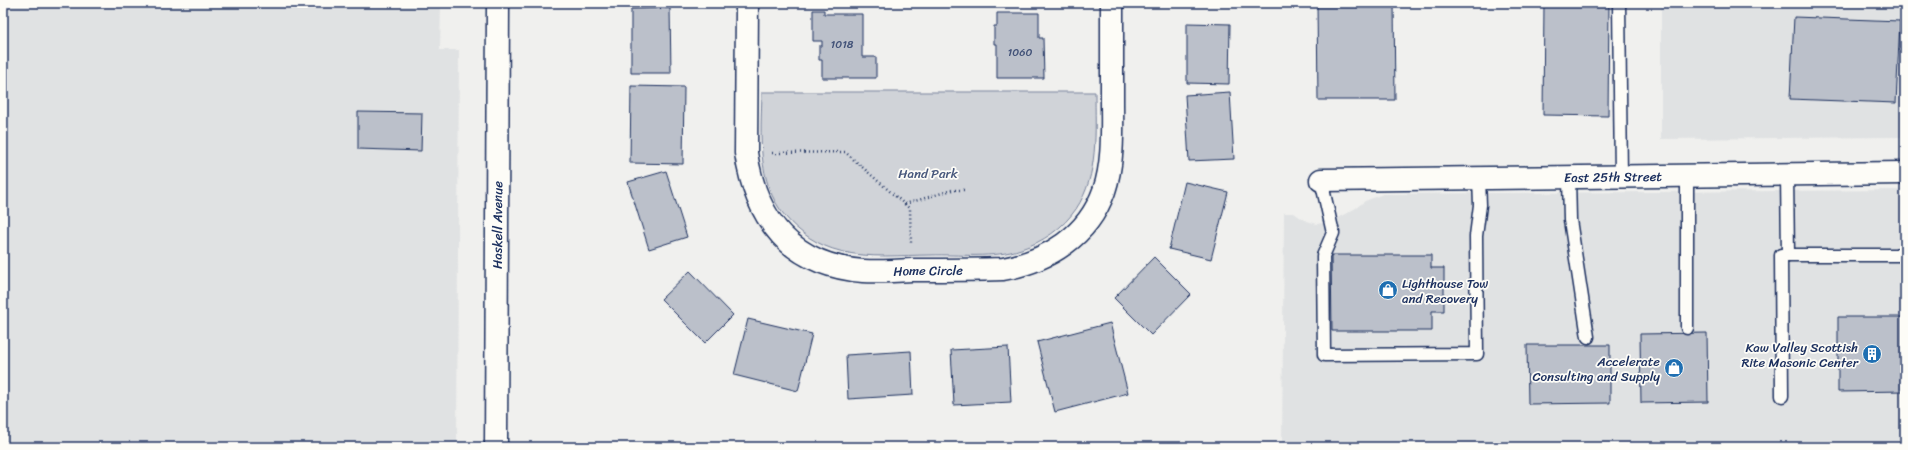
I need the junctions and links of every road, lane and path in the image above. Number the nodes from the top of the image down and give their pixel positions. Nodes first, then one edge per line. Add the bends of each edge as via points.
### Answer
1 (498, 3) edge
2 (747, 3) edge
3 (1112, 3) edge
4 (1619, 3) edge
5 (772, 153) dead end
6 (1905, 173) edge
7 (1787, 175) junction
8 (1687, 176) junction
9 (1569, 177) junction
10 (1621, 177) junction
11 (1479, 179) junction
12 (1321, 180) joint
13 (966, 190) dead end
14 (905, 204) junction
15 (911, 244) dead end
16 (1905, 255) edge
17 (1788, 256) junction
18 (1687, 328) dead end
19 (1588, 337) dead end
20 (1782, 396) dead end
21 (496, 447) edge

1 - 21 street, Haskell Avenue
2 - 3 street, Home Circle via 746,153 749,177 756,198 775,229 792,245 814,259 863,271 1003,269 1023,266 1047,256 1068,242 1088,222 1104,191 1110,156
4 - 10 lane
5 - 14 path via 845,152
6 - 7 street, East 25th Street
7 - 8 street, East 25th Street
7 - 17 lane
8 - 10 street, East 25th Street
8 - 18 lane
9 - 10 street, East 25th Street
9 - 11 street, East 25th Street
9 - 19 lane via 1570,220
11 - 12 street, East 25th Street
11 - 12 lane via 1480,205 1476,236 1477,354 1324,354 1323,256 1333,233
13 - 14 path via 952,190
14 - 15 path via 910,209
16 - 17 lane
17 - 20 lane via 1781,256

